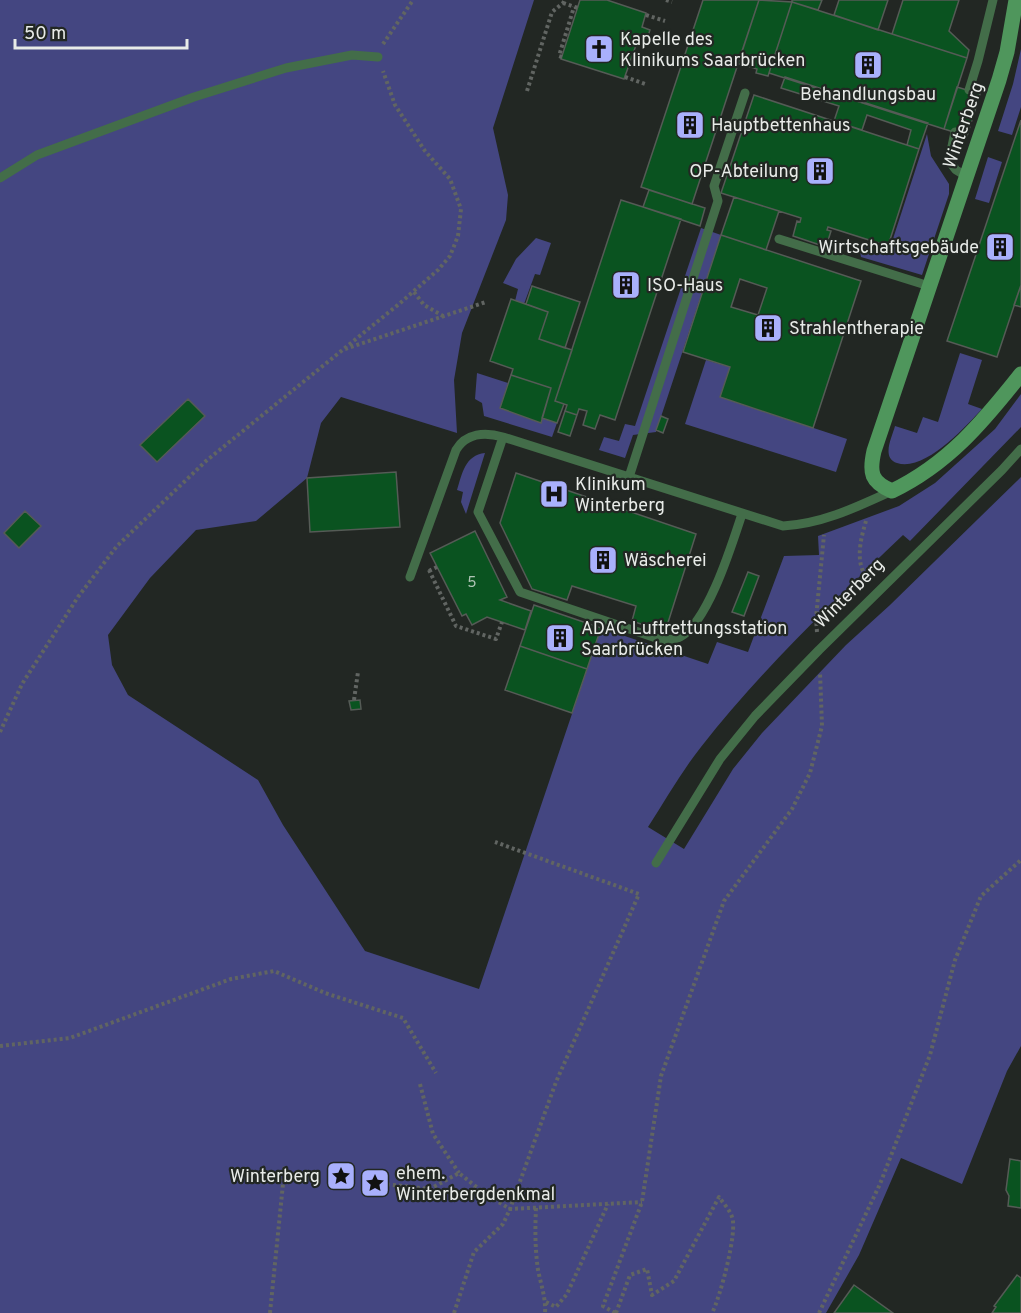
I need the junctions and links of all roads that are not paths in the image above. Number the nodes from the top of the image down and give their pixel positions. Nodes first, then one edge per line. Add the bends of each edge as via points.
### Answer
1 (993, 0) edge
2 (1016, 0) edge
3 (378, 57) road end
4 (969, 90) dead end
5 (745, 93) dead end
6 (955, 132) dead end
7 (966, 176) junction
8 (0, 178) edge
9 (778, 239) dead end
10 (929, 286) junction
11 (1021, 374) edge
12 (503, 437) junction
13 (1021, 449) edge
14 (629, 477) junction
15 (892, 491) junction
16 (742, 514) junction
17 (410, 577) dead end
18 (656, 863) dead end

1 - 4 lane
2 - 7 street, Winterberg via 1001,70
3 - 8 lane via 352,55 286,68 194,97 37,155
5 - 14 lane via 714,186 717,201
6 - 7 lane via 950,161
7 - 10 street, Winterberg
9 - 10 lane
10 - 15 street, Winterberg via 871,464 879,485
11 - 15 street via 956,448 925,474
12 - 14 lane
12 - 16 lane via 478,512 520,592 662,640 679,638 694,626 706,607
12 - 17 lane via 493,434 465,438 456,450
13 - 18 lane, Winterberg via 755,716 720,759
14 - 16 lane
15 - 16 lane via 861,506 801,525 783,526

